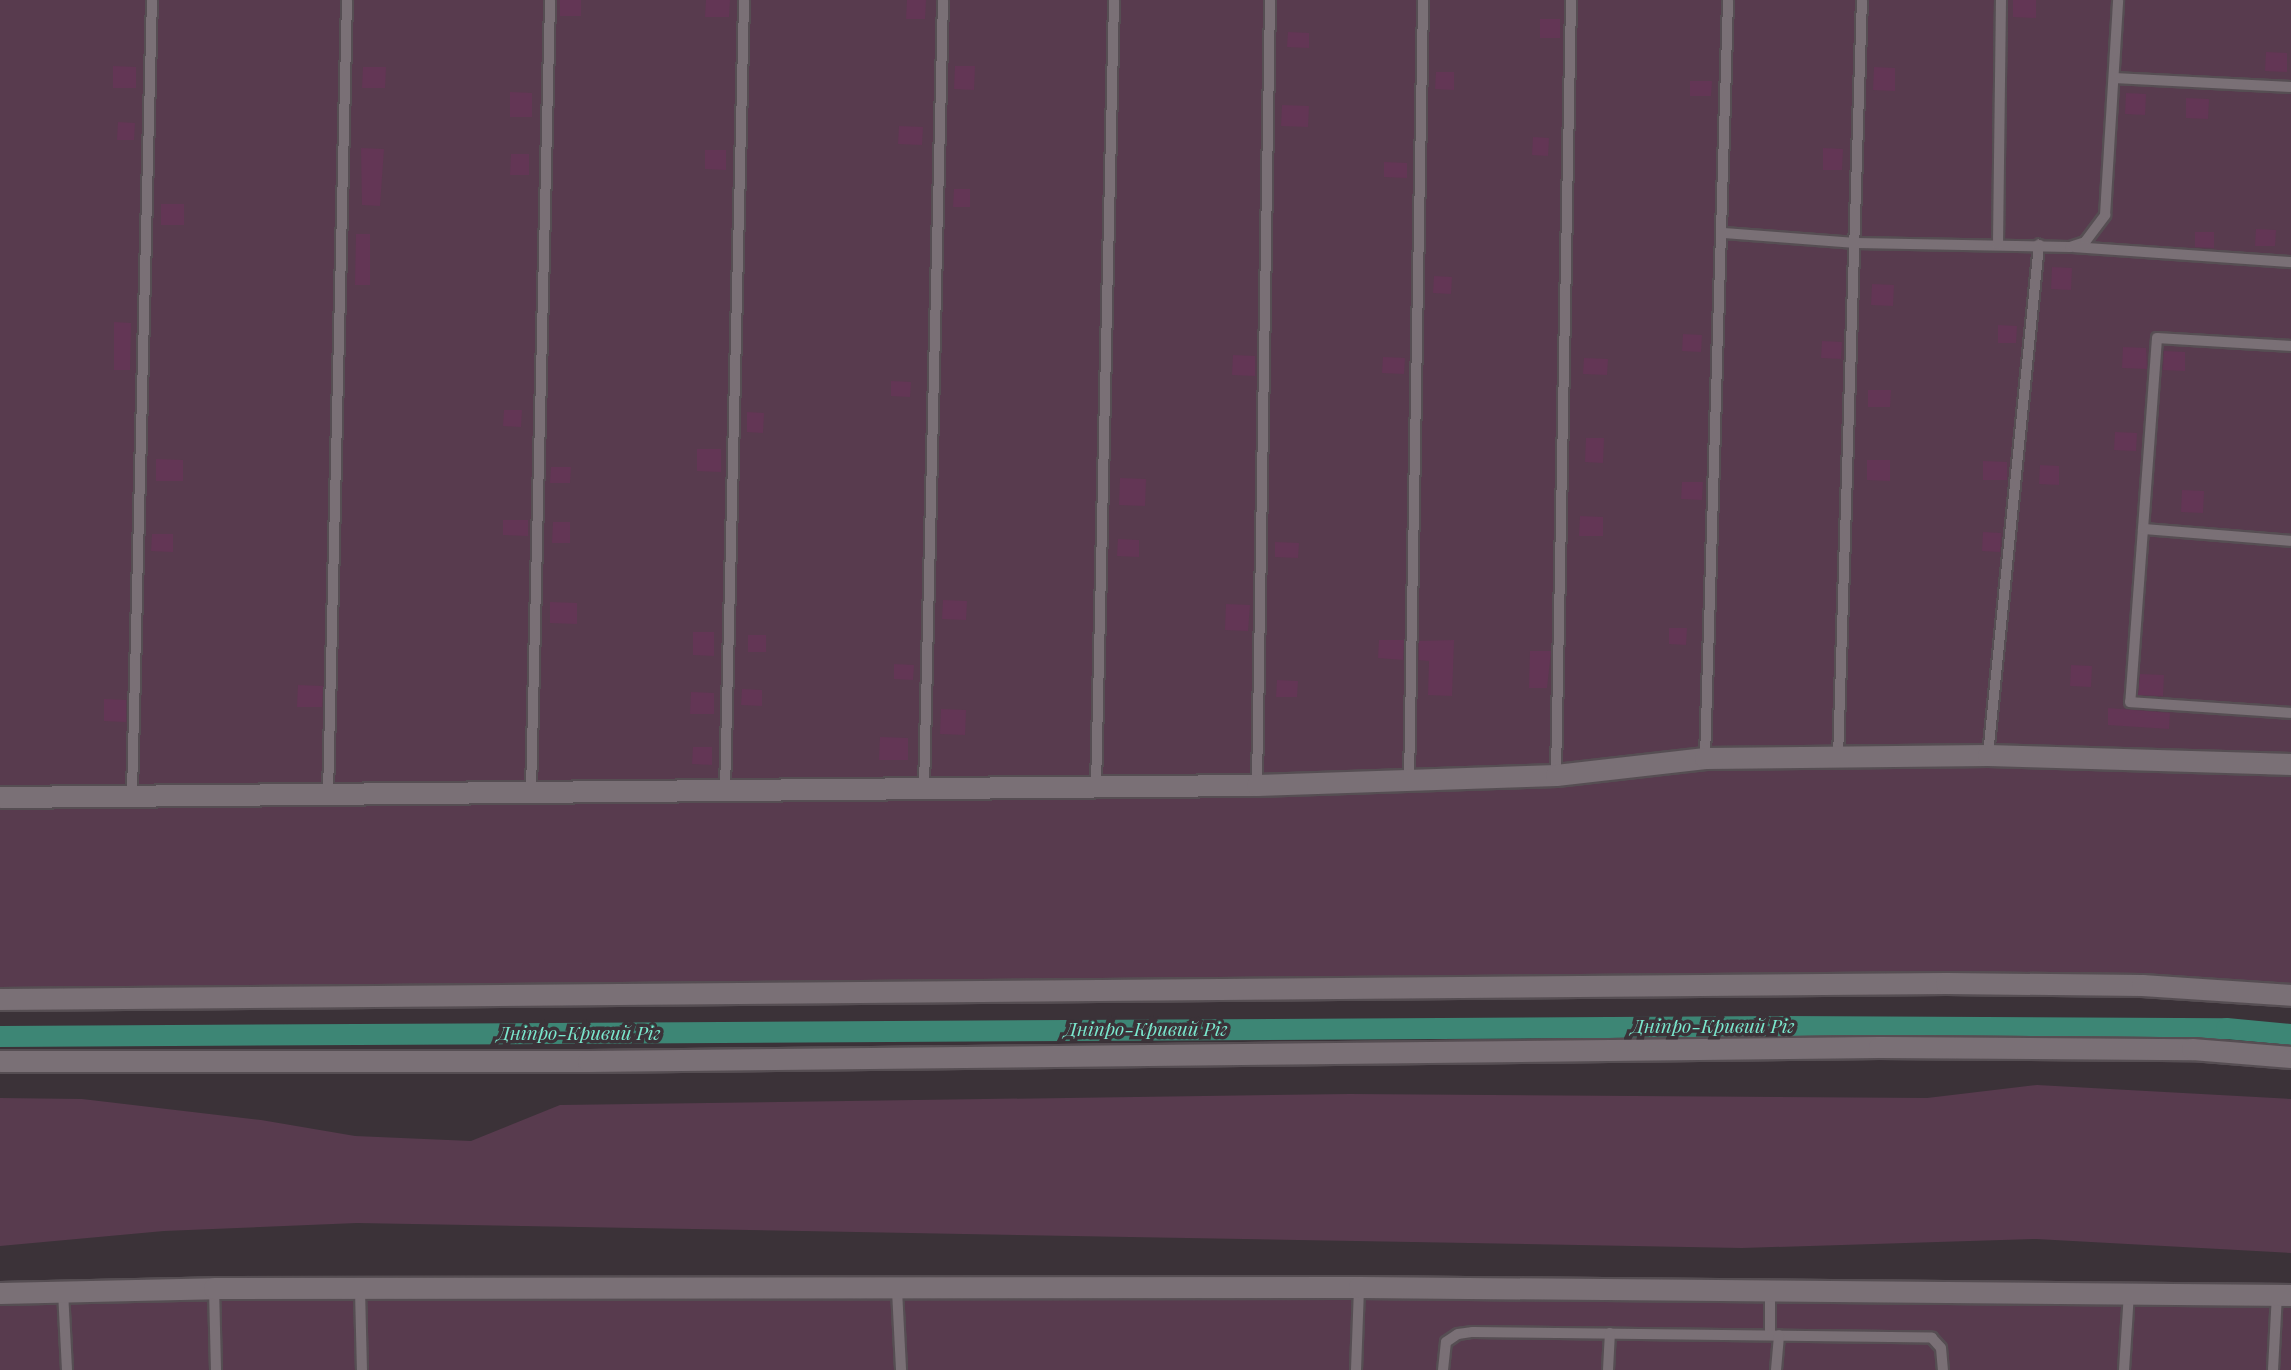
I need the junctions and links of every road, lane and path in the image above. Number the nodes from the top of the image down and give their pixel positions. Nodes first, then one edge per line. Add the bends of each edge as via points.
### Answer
1 (152, 0) edge
2 (347, 0) edge
3 (550, 0) edge
4 (744, 0) edge
5 (943, 0) edge
6 (1114, 0) edge
7 (1270, 0) edge
8 (1423, 0) edge
9 (1571, 0) edge
10 (1728, 0) edge
11 (1862, 0) edge
12 (2001, 0) edge
13 (2118, 0) edge
14 (2114, 78) junction
15 (2291, 87) edge
16 (1724, 233) junction
17 (1856, 243) junction
18 (1998, 244) junction
19 (2039, 245) junction
20 (2070, 247) junction
21 (2291, 262) edge
22 (2291, 346) edge
23 (2143, 528) junction
24 (2291, 541) edge
25 (2291, 713) edge
26 (1988, 755) junction
27 (1705, 758) junction
28 (1838, 758) junction
29 (2291, 764) edge
30 (1556, 775) junction
31 (1409, 781) junction
32 (1257, 785) junction
33 (924, 788) junction
34 (1096, 789) junction
35 (531, 791) junction
36 (132, 793) junction
37 (725, 793) junction
38 (328, 794) junction
39 (0, 797) edge
40 (2291, 995) edge
41 (0, 999) edge
42 (2291, 1057) edge
43 (0, 1061) edge
44 (1359, 1287) junction
45 (214, 1288) junction
46 (360, 1290) junction
47 (897, 1290) junction
48 (1770, 1290) junction
49 (63, 1292) junction
50 (0, 1293) edge
51 (2129, 1293) junction
52 (2284, 1295) edge
53 (1610, 1334) junction
54 (1774, 1335) junction
55 (67, 1370) edge
56 (216, 1370) edge
57 (362, 1370) edge
58 (901, 1370) edge
59 (1356, 1370) edge
60 (1443, 1370) edge
61 (1608, 1370) edge
62 (1776, 1370) edge
63 (1943, 1370) edge
64 (2124, 1370) edge
65 (2273, 1370) edge

1 - 36 lane
2 - 38 lane
3 - 35 lane
4 - 37 lane
5 - 33 lane
6 - 34 lane
7 - 32 lane
8 - 31 lane
9 - 30 lane
10 - 16 lane
11 - 17 lane
12 - 18 lane
13 - 14 lane
14 - 15 lane
14 - 20 lane via 2105,215 2096,232
16 - 17 lane
16 - 27 lane
17 - 18 lane
17 - 28 lane
18 - 19 lane
19 - 20 lane
19 - 26 lane
20 - 21 lane
22 - 23 lane via 2157,338
23 - 24 lane
23 - 25 lane via 2130,702
26 - 28 street
26 - 29 street
27 - 28 street
27 - 30 street
30 - 31 street via 1472,774
31 - 32 street
32 - 34 street
33 - 34 street
33 - 37 street
35 - 37 street
35 - 38 street
36 - 38 street
36 - 39 street
40 - 41 street via 2142,985 1946,983
42 - 43 street via 2192,1049 1880,1047 588,1061
44 - 47 street
44 - 48 street
44 - 59 lane
45 - 46 street
45 - 49 street
45 - 56 lane
46 - 47 street
46 - 57 lane
47 - 58 lane
48 - 51 street
48 - 54 lane
49 - 50 street
49 - 55 lane
51 - 52 street
51 - 64 lane
52 - 65 lane
53 - 54 lane
53 - 60 lane via 1458,1334 1446,1342
53 - 61 lane
54 - 62 lane
54 - 63 lane via 1932,1338 1941,1349

